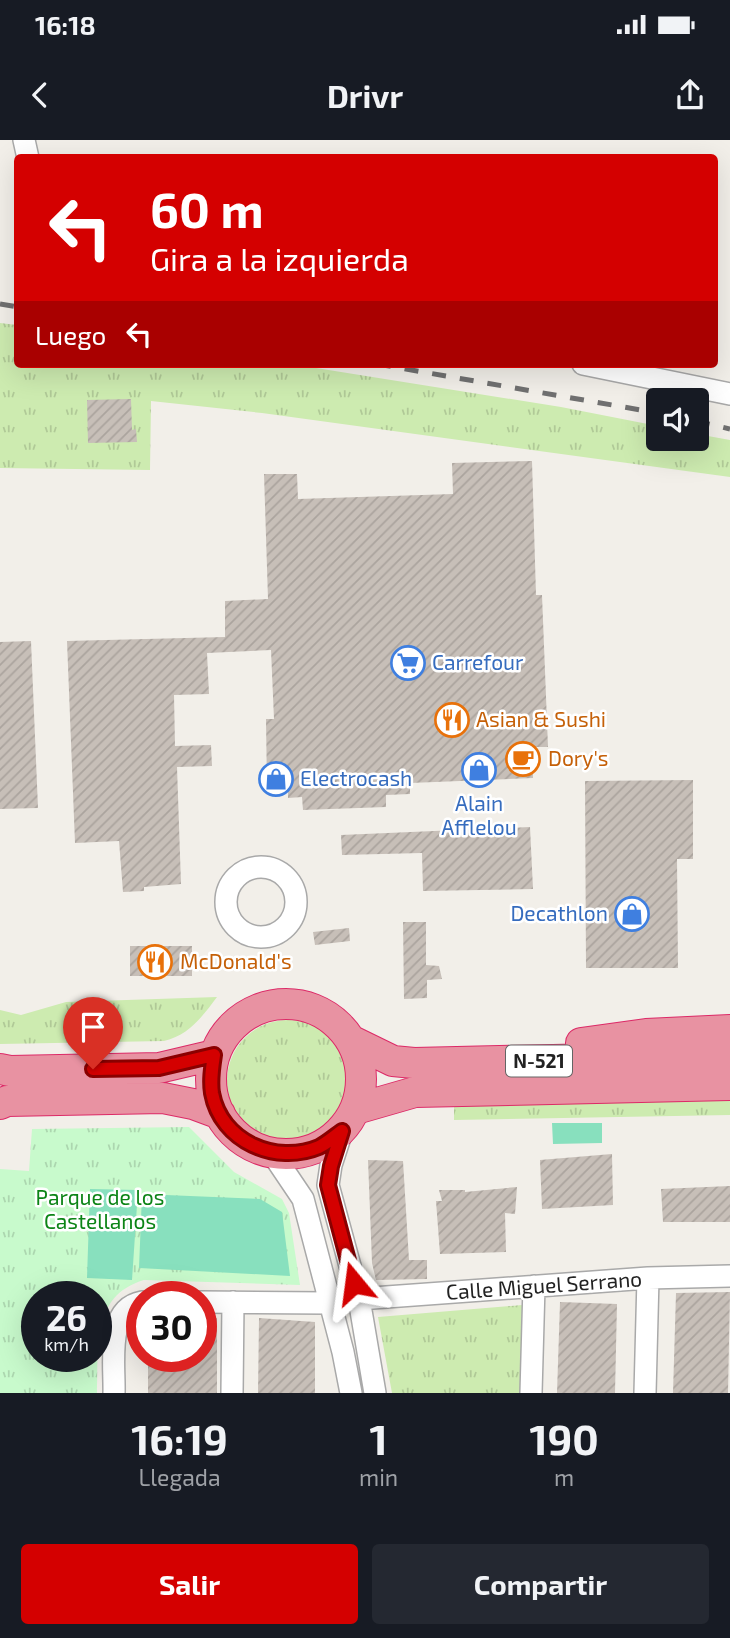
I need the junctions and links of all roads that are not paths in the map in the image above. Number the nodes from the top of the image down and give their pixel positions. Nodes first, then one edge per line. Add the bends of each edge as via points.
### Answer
1 (603, 368) edge
2 (730, 394) edge
3 (730, 1030) edge
4 (352, 1041) junction
5 (214, 1055) junction
6 (730, 1056) edge
7 (521, 1061) junction
8 (0, 1069) edge
9 (730, 1085) edge
10 (0, 1104) edge
11 (220, 1114) junction
12 (349, 1120) junction
13 (272, 1153) junction
14 (730, 1276) edge
15 (648, 1278) junction
16 (534, 1286) junction
17 (359, 1299) junction
18 (217, 1302) edge
19 (233, 1302) junction
20 (328, 1303) junction
21 (126, 1308) edge
22 (114, 1393) edge
23 (232, 1393) edge
24 (351, 1393) edge
25 (375, 1393) edge
26 (531, 1393) edge
27 (645, 1393) edge

1 - 2 street
3 - 7 highway via 587,1042
4 - 5 highway, N-521 via 322,1012 278,1004 237,1021
4 - 7 highway, N-521 via 393,1061
4 - 12 highway, N-521 via 362,1086
5 - 8 highway via 159,1068
5 - 11 highway, N-521 via 212,1095
6 - 7 highway, N-521
9 - 12 highway, N-521 via 415,1092
10 - 11 highway, N-521 via 163,1098
11 - 13 highway, N-521 via 233,1132
12 - 13 highway via 321,1146 297,1154
12 - 17 street via 328,1185
13 - 20 street via 303,1199
14 - 15 street, Calle Miguel Serrano
15 - 16 street, Calle Miguel Serrano
15 - 27 street
16 - 17 street, Calle Miguel Serrano
16 - 26 street
17 - 25 street
18 - 19 street
19 - 20 street
19 - 23 street
20 - 24 street
21 - 22 street via 118,1320

